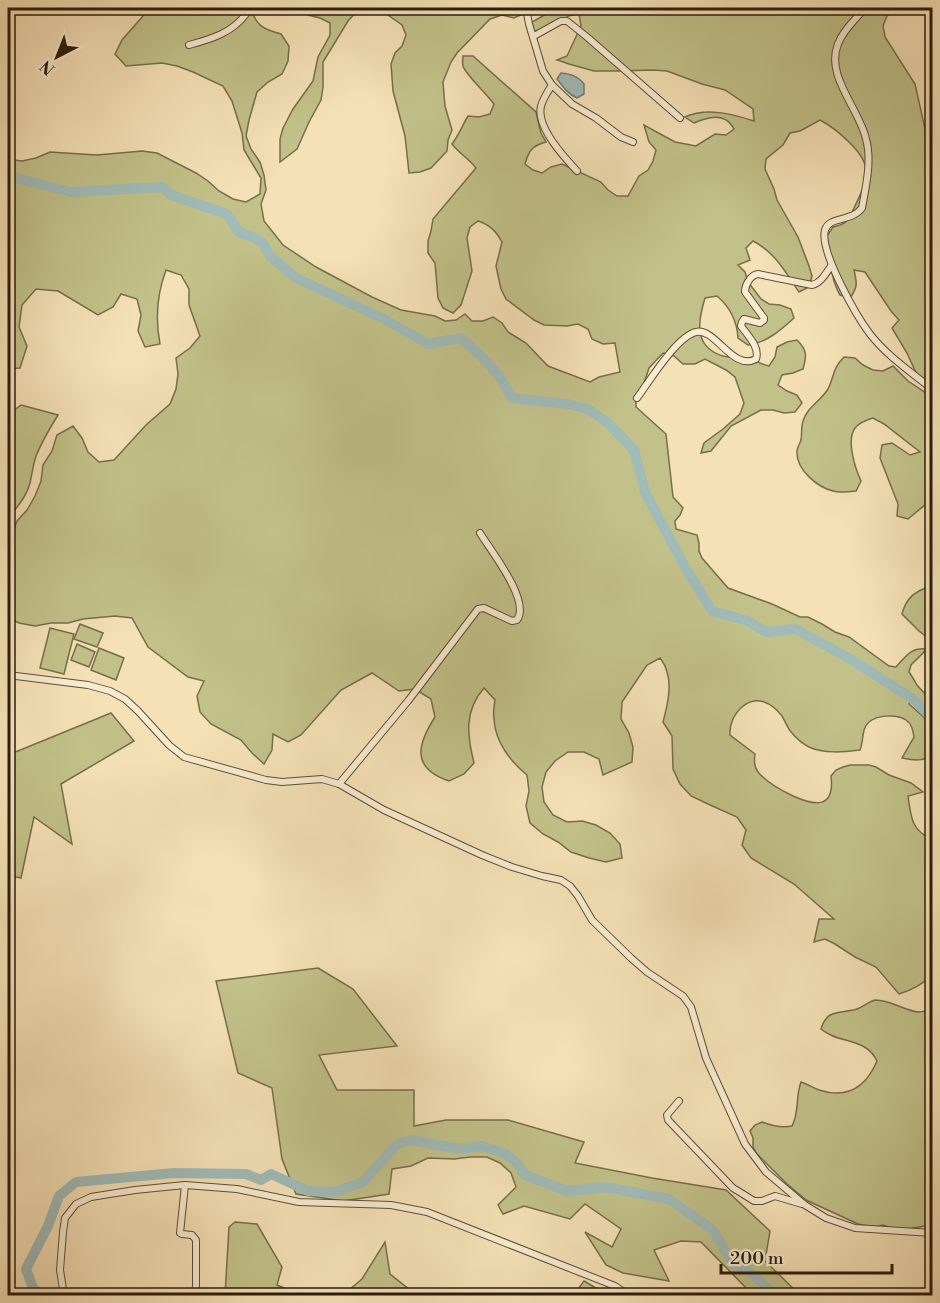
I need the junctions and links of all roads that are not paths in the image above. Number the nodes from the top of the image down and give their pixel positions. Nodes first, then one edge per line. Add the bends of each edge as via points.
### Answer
1 (208, 8) edge
2 (223, 8) edge
3 (243, 8) edge
4 (526, 8) edge
5 (866, 8) edge
6 (534, 36) junction
7 (189, 45) dead end
8 (552, 85) junction
9 (680, 118) dead end
10 (633, 142) dead end
11 (578, 171) dead end
12 (831, 266) junction
13 (933, 389) edge
14 (637, 398) dead end
15 (480, 533) dead end
16 (8, 675) edge
17 (339, 784) junction
18 (679, 1101) dead end
19 (185, 1185) junction
20 (805, 1205) junction
21 (933, 1233) edge
22 (64, 1296) edge
23 (195, 1296) edge
24 (630, 1296) edge

1 - 2 street
3 - 7 street via 246,14 242,20 218,37
4 - 6 street
5 - 12 street via 838,42 835,54 840,83 867,140 868,158 862,208 850,217 830,223 825,230
6 - 8 street via 543,71
6 - 9 street via 567,21
8 - 10 street via 572,104
8 - 11 street via 541,106 541,117 562,154
12 - 13 street via 870,334
12 - 14 street via 812,285 754,275 745,292 764,320 760,323 744,319 741,326 756,348 756,359 742,360 699,331 676,345
15 - 17 street via 515,588 521,615 512,621 478,609
16 - 17 street via 110,691 125,699 184,757 266,780 322,778
17 - 20 street via 384,810 482,855 570,886 592,920 613,941 647,972 683,996 745,1144 766,1172
18 - 20 street via 667,1115 668,1120 733,1188 754,1201 775,1196
19 - 22 street via 91,1197 76,1204 65,1218 63,1232 60,1270
19 - 23 street via 180,1233 196,1240
19 - 24 street via 237,1189 299,1202 391,1205 427,1212 615,1286
20 - 21 street via 826,1218 855,1228

